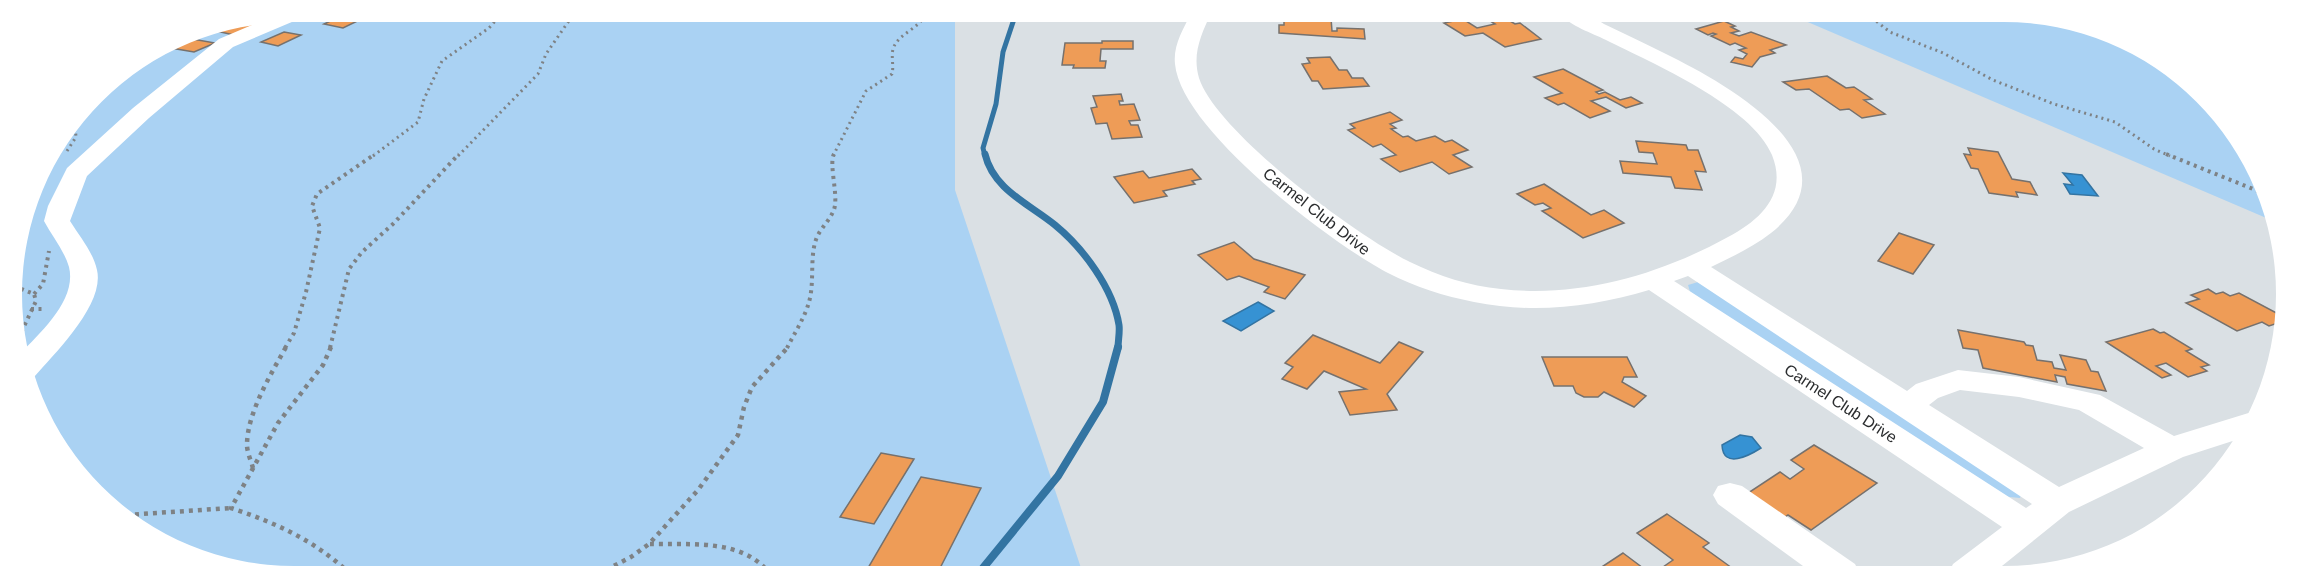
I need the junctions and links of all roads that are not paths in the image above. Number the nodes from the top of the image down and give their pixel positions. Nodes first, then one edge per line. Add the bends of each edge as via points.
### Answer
1 (1197, 22) edge
2 (1586, 22) edge
3 (272, 23) edge
4 (1690, 265) junction
5 (1655, 281) junction
6 (31, 360) edge
7 (1907, 406) junction
8 (2242, 426) edge
9 (2170, 449) junction
10 (1730, 495) dead end
11 (2057, 503) junction
12 (2028, 526) junction
13 (1831, 566) edge
14 (1976, 566) edge

1 - 5 street, Carmel Club Drive via 1186,48 1186,65 1201,104 1257,164 1377,257 1441,285 1501,297 1564,299
2 - 4 street, Carmel Club Drive via 1729,99 1766,128 1784,153 1790,186 1776,215 1751,235
3 - 6 street via 226,43 76,173 57,221 84,273 82,290 73,309
4 - 5 street, Carmel Club Drive
4 - 7 street, Carmel Club Drive
5 - 12 street, Carmel Club Drive
7 - 9 street via 1928,391 1958,380 2019,387 2089,402
7 - 11 street, Carmel Club Drive
8 - 9 street
9 - 11 street
10 - 13 street
11 - 12 street
12 - 14 street

